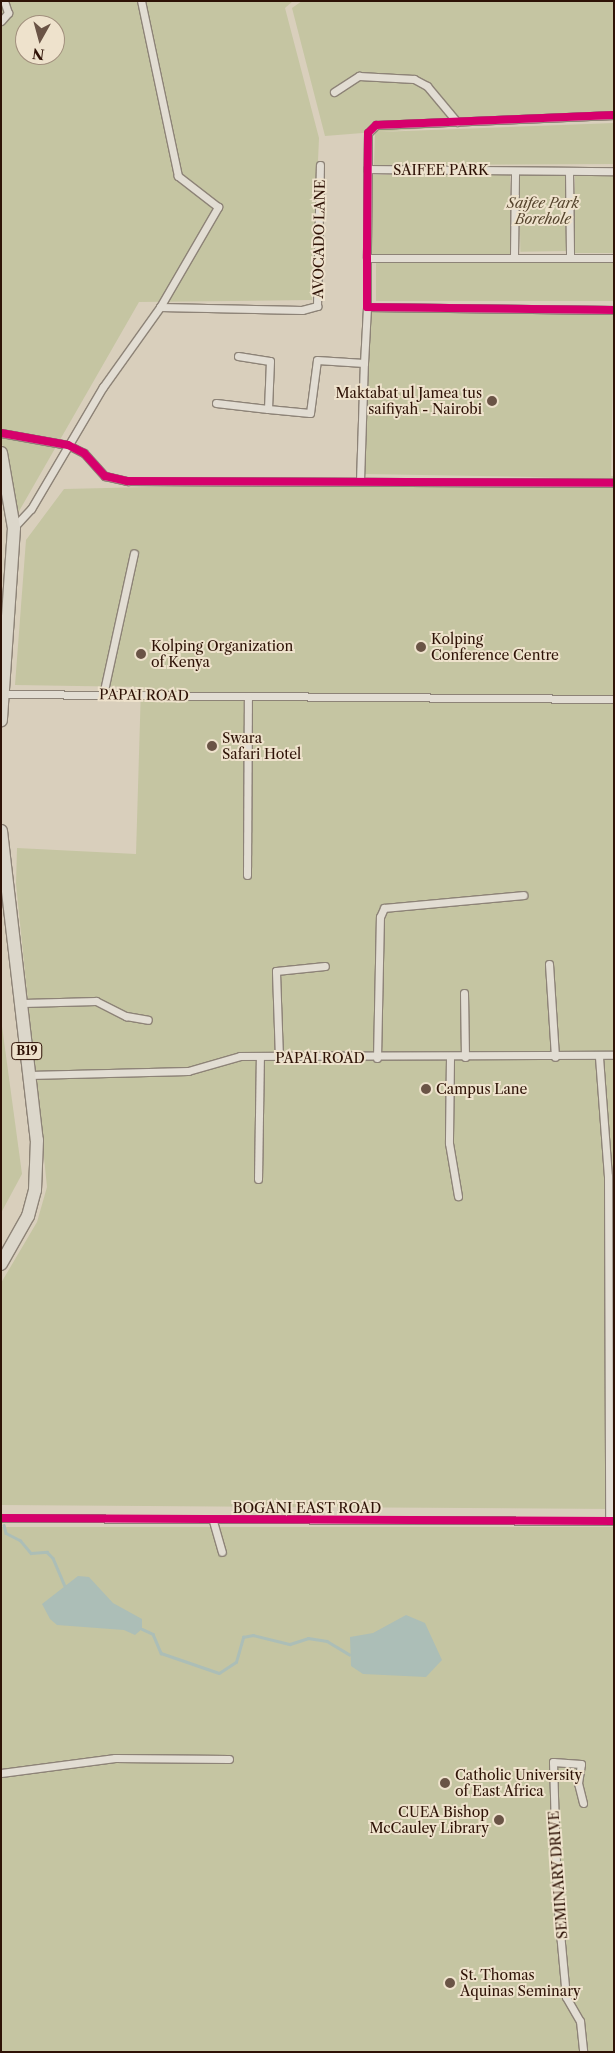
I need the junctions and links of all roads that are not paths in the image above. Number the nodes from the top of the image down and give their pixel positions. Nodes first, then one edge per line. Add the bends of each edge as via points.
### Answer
1 (4, 1) edge
2 (141, 1) edge
3 (1, 21) edge
4 (334, 92) dead end
5 (614, 115) edge
6 (457, 122) junction
7 (320, 165) dead end
8 (368, 169) junction
9 (515, 171) junction
10 (569, 171) junction
11 (614, 171) edge
12 (514, 256) junction
13 (367, 258) junction
14 (570, 258) junction
15 (614, 258) edge
16 (160, 307) junction
17 (367, 307) junction
18 (614, 310) edge
19 (238, 356) dead end
20 (364, 363) junction
21 (216, 403) dead end
22 (268, 409) junction
23 (1, 433) edge
24 (68, 445) junction
25 (1, 454) edge
26 (360, 481) junction
27 (614, 483) edge
28 (14, 528) junction
29 (134, 553) dead end
30 (2, 694) junction
31 (103, 695) junction
32 (248, 696) junction
33 (614, 699) edge
34 (1, 721) edge
35 (1, 831) edge
36 (247, 875) dead end
37 (524, 894) dead end
38 (549, 964) dead end
39 (325, 966) dead end
40 (464, 993) dead end
41 (23, 1003) junction
42 (148, 1020) dead end
43 (614, 1055) edge
44 (260, 1057) junction
45 (450, 1057) junction
46 (465, 1057) junction
47 (555, 1057) junction
48 (598, 1057) junction
49 (279, 1058) junction
50 (377, 1058) junction
51 (29, 1075) junction
52 (258, 1179) dead end
53 (458, 1196) dead end
54 (1, 1264) edge
55 (1, 1518) edge
56 (213, 1521) junction
57 (611, 1521) edge
58 (222, 1552) dead end
59 (229, 1759) dead end
60 (1, 1773) edge
61 (583, 1803) dead end
62 (583, 2052) edge

1 - 3 street via 8,13
2 - 16 street via 178,176 218,207
4 - 6 street via 359,76 414,79 427,86
5 - 6 street
6 - 8 street via 376,125 368,133
7 - 16 street, AVOCADO LANE via 317,306 302,310
8 - 9 street, SAIFEE PARK
8 - 13 street
9 - 10 street, SAIFEE PARK
9 - 12 street
10 - 11 street, SAIFEE PARK
10 - 14 street
12 - 13 street
12 - 14 street
13 - 17 street
14 - 15 street
16 - 24 street
17 - 18 street
17 - 20 street
19 - 22 street via 270,361
20 - 22 street via 317,360 312,412
20 - 26 street
21 - 22 street
23 - 24 street
24 - 26 street via 87,456 105,476 127,481
24 - 28 street via 31,509
25 - 28 highway
26 - 27 street
28 - 30 highway
29 - 31 street
30 - 31 street, PAPAI ROAD
30 - 34 highway
31 - 32 street, PAPAI ROAD
32 - 33 street, PAPAI ROAD
32 - 36 street
35 - 41 highway, B19
37 - 50 street via 384,908 380,917
38 - 47 street
39 - 49 street via 276,971
40 - 46 street
41 - 42 street via 96,1001 126,1016
41 - 51 highway, B19
43 - 48 street, PAPAI ROAD
44 - 49 street, PAPAI ROAD
44 - 51 street, PAPAI ROAD via 232,1057 188,1071
44 - 52 street
45 - 46 street, PAPAI ROAD
45 - 50 street, PAPAI ROAD
45 - 53 street via 449,1142
46 - 47 street, PAPAI ROAD
47 - 48 street, PAPAI ROAD
48 - 57 street via 608,1176
49 - 50 street, PAPAI ROAD
51 - 54 highway, B19 via 37,1140 35,1190 22,1230
55 - 56 street, BOGANI EAST ROAD
56 - 57 street, BOGANI EAST ROAD
56 - 58 street
59 - 60 street via 115,1758
61 - 62 street, SEMINARY DRIVE via 578,1783 581,1764 553,1762 557,1900 566,1997 580,2021

